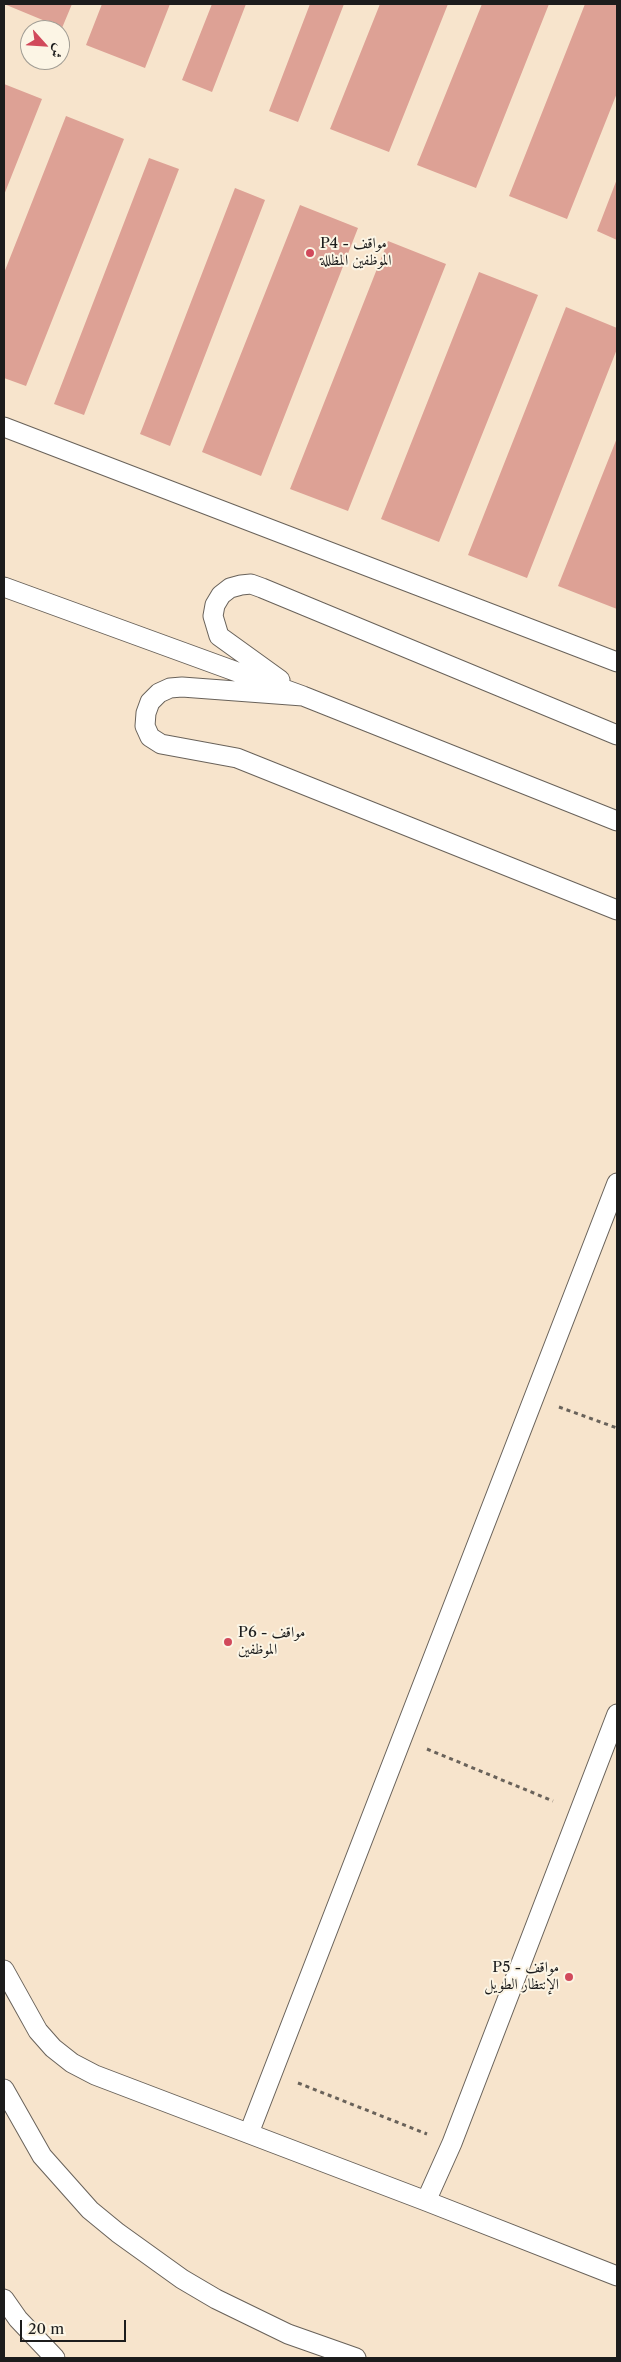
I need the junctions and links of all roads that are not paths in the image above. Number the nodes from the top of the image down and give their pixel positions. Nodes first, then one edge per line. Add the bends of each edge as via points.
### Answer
1 (4, 427) edge
2 (4, 587) edge
3 (617, 662) edge
4 (303, 696) junction
5 (617, 735) edge
6 (617, 821) edge
7 (617, 910) edge
8 (617, 1183) edge
9 (617, 1714) edge
10 (4, 1970) edge
11 (4, 2089) edge
12 (249, 2133) junction
13 (426, 2201) junction
14 (617, 2276) edge
15 (4, 2299) edge
16 (55, 2358) edge
17 (356, 2358) edge

1 - 3 lane
2 - 4 lane
4 - 5 lane via 219,636 213,616 215,605 230,588 241,584 262,588
4 - 6 lane
4 - 7 lane via 170,688 158,693 150,702 145,726 150,737 161,744 236,758
8 - 12 lane
9 - 13 lane via 452,2143
10 - 12 lane via 38,2031 72,2063 94,2075
11 - 17 lane via 42,2156 90,2210 118,2234 216,2299 288,2334
12 - 13 lane
13 - 14 lane
15 - 16 lane via 18,2320

